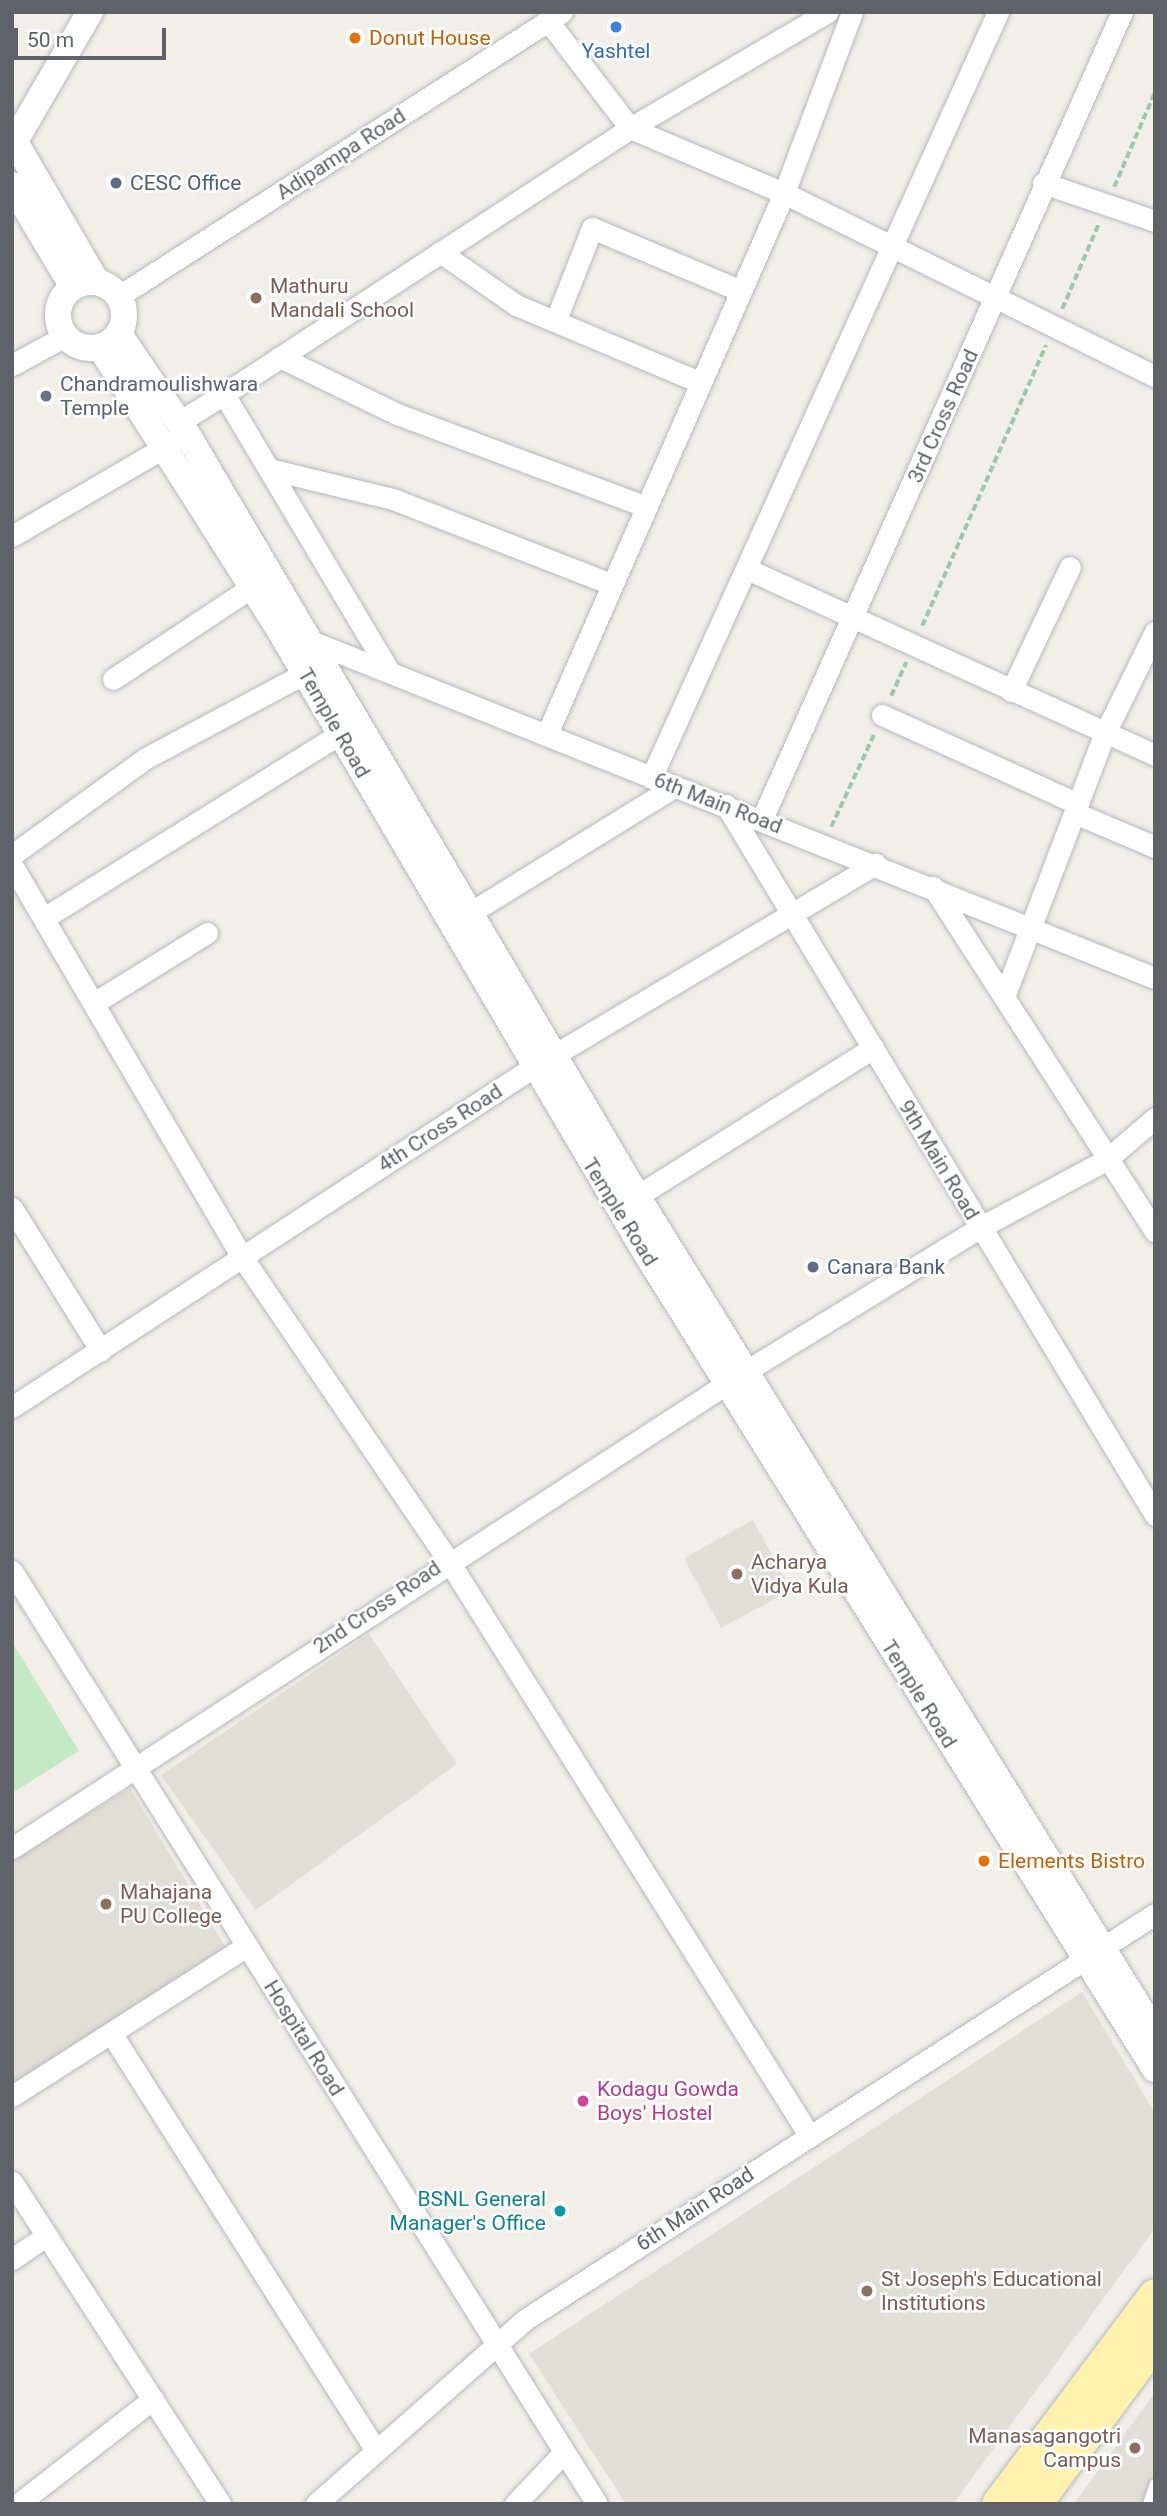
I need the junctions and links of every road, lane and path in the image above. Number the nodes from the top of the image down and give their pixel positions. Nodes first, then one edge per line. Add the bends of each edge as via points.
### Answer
1 (90, 12) edge
2 (828, 12) edge
3 (852, 12) edge
4 (998, 12) edge
5 (1122, 12) edge
6 (555, 17) edge
7 (1155, 92) edge
8 (630, 128) junction
9 (13, 142) edge
10 (1043, 184) junction
11 (12, 185) edge
12 (784, 193) junction
13 (1108, 200) junction
14 (1155, 221) edge
15 (891, 249) junction
16 (440, 253) junction
17 (85, 284) junction
18 (741, 291) junction
19 (119, 296) junction
20 (995, 299) junction
21 (556, 317) junction
22 (1054, 328) junction
23 (65, 336) junction
24 (109, 340) junction
25 (280, 357) junction
26 (12, 365) edge
27 (1155, 376) edge
28 (699, 382) junction
29 (224, 394) junction
30 (176, 434) junction
31 (268, 469) junction
32 (644, 506) junction
33 (12, 536) edge
34 (1070, 566) dead end
35 (747, 569) junction
36 (611, 584) junction
37 (253, 587) junction
38 (852, 618) junction
39 (280, 631) junction
40 (1155, 632) edge
41 (311, 640) junction
42 (914, 646) junction
43 (389, 671) junction
44 (305, 673) junction
45 (1146, 673) edge
46 (113, 679) dead end
47 (1011, 691) junction
48 (882, 715) junction
49 (340, 734) junction
50 (547, 734) junction
51 (1104, 735) junction
52 (1155, 755) edge
53 (651, 778) junction
54 (672, 788) junction
55 (726, 805) junction
56 (1077, 808) junction
57 (762, 819) junction
58 (824, 844) junction
59 (1155, 846) edge
60 (12, 855) edge
61 (876, 864) junction
62 (12, 865) edge
63 (933, 887) junction
64 (473, 911) junction
65 (789, 915) junction
66 (44, 918) junction
67 (1032, 926) junction
68 (206, 933) dead end
69 (1155, 978) edge
70 (1004, 997) junction
71 (93, 1003) junction
72 (873, 1048) junction
73 (556, 1053) junction
74 (532, 1068) junction
75 (1155, 1118) edge
76 (1147, 1136) edge
77 (1106, 1160) junction
78 (637, 1196) junction
79 (12, 1208) edge
80 (979, 1228) junction
81 (1155, 1232) edge
82 (242, 1257) junction
83 (101, 1351) junction
84 (736, 1378) junction
85 (12, 1407) edge
86 (1155, 1515) edge
87 (448, 1560) junction
88 (12, 1571) edge
89 (133, 1770) junction
90 (12, 1848) edge
91 (1155, 1914) edge
92 (247, 1946) junction
93 (1091, 1952) junction
94 (111, 2033) junction
95 (1155, 2033) edge
96 (1155, 2068) edge
97 (12, 2096) edge
98 (809, 2135) junction
99 (12, 2182) edge
100 (45, 2237) junction
101 (12, 2259) edge
102 (1155, 2296) edge
103 (1155, 2339) edge
104 (497, 2345) junction
105 (153, 2399) junction
106 (376, 2451) junction
107 (564, 2452) junction
108 (1155, 2484) edge
109 (18, 2504) edge
110 (220, 2504) edge
111 (316, 2504) edge
112 (515, 2504) edge
113 (597, 2504) edge
114 (999, 2504) edge
115 (1033, 2504) edge
116 (1148, 2504) edge

1 - 9 street
2 - 8 street
3 - 12 street
4 - 15 street
5 - 10 street, 3rd Cross Road
6 - 8 street
6 - 19 street, Adipampa Road
7 - 13 path
8 - 12 street
8 - 16 street
9 - 17 street
10 - 13 street
10 - 20 street, 3rd Cross Road
11 - 17 street
12 - 15 street
12 - 18 street
13 - 14 street
13 - 22 path
15 - 20 street
15 - 35 street
16 - 21 street via 516,305
16 - 25 street
17 - 19 street
17 - 23 street via 58,311
18 - 21 street via 592,228
18 - 28 street
19 - 24 street via 124,320
20 - 22 street
20 - 38 street, 3rd Cross Road
21 - 28 street via 623,354
22 - 27 street
22 - 42 path
23 - 24 street via 81,347
23 - 26 street
24 - 30 street, Temple Road
25 - 29 street
25 - 32 street via 397,414
28 - 32 street
29 - 30 street
29 - 31 street
30 - 33 street
30 - 37 street, Temple Road
30 - 41 street, Temple Road
31 - 36 street via 393,499
31 - 43 street
32 - 36 street
34 - 47 street
35 - 38 street
35 - 53 street
36 - 50 street
37 - 39 street, Temple Road
37 - 46 street
38 - 42 street
38 - 57 street, 3rd Cross Road
39 - 41 street, 6th Main Road
39 - 44 street, Temple Road
40 - 45 street
41 - 43 street, 6th Main Road
41 - 64 street, Temple Road
42 - 47 street
42 - 48 path
43 - 50 street, 6th Main Road
44 - 49 street, Temple Road
44 - 60 street via 146,758
45 - 51 street
47 - 51 street
48 - 56 street
48 - 58 path
49 - 66 street
49 - 74 street, Temple Road
50 - 53 street, 6th Main Road
51 - 52 street
51 - 56 street
53 - 54 street, 6th Main Road
54 - 55 street, 6th Main Road
54 - 64 street
55 - 57 street, 6th Main Road
55 - 65 street, 9th Main Road
56 - 59 street
56 - 67 street
57 - 58 street, 6th Main Road
58 - 61 street, 6th Main Road
61 - 63 street, 6th Main Road
61 - 65 street, 4th Cross Road
62 - 66 street
63 - 67 street, 6th Main Road
63 - 70 street
64 - 73 street, Temple Road
65 - 72 street, 9th Main Road
65 - 73 street, 4th Cross Road
66 - 71 street
67 - 69 street, 6th Main Road
67 - 70 street
68 - 71 street
70 - 77 street
71 - 82 street
72 - 78 street
72 - 80 street, 9th Main Road
73 - 74 street, 4th Cross Road
73 - 78 street, Temple Road
74 - 82 street, 4th Cross Road
74 - 84 street, Temple Road
75 - 76 street, 2nd Cross Road
76 - 77 street, 2nd Cross Road
77 - 80 street, 2nd Cross Road
77 - 81 street
78 - 84 street, Temple Road
79 - 83 street
80 - 84 street, 2nd Cross Road
80 - 86 street, 9th Main Road
82 - 83 street, 4th Cross Road
82 - 87 street
83 - 85 street, 4th Cross Road
84 - 87 street, 2nd Cross Road
84 - 93 street, Temple Road
87 - 89 street, 2nd Cross Road
87 - 98 street
88 - 89 street, Hospital Road
89 - 90 street, 2nd Cross Road
89 - 92 street, Hospital Road
91 - 93 street, 6th Main Road
92 - 94 street
92 - 104 street, Hospital Road
93 - 95 street, Temple Road
93 - 96 street, Temple Road
93 - 98 street, 6th Main Road
94 - 97 street
94 - 106 street
98 - 104 street, 6th Main Road via 526,2319
99 - 100 street
100 - 101 street
100 - 105 street
102 - 114 main road
103 - 115 main road
104 - 106 street, 6th Main Road
104 - 107 street, Hospital Road
105 - 109 street
105 - 110 street
106 - 111 street, 6th Main Road
107 - 112 street
107 - 113 street, Hospital Road
108 - 116 lane

